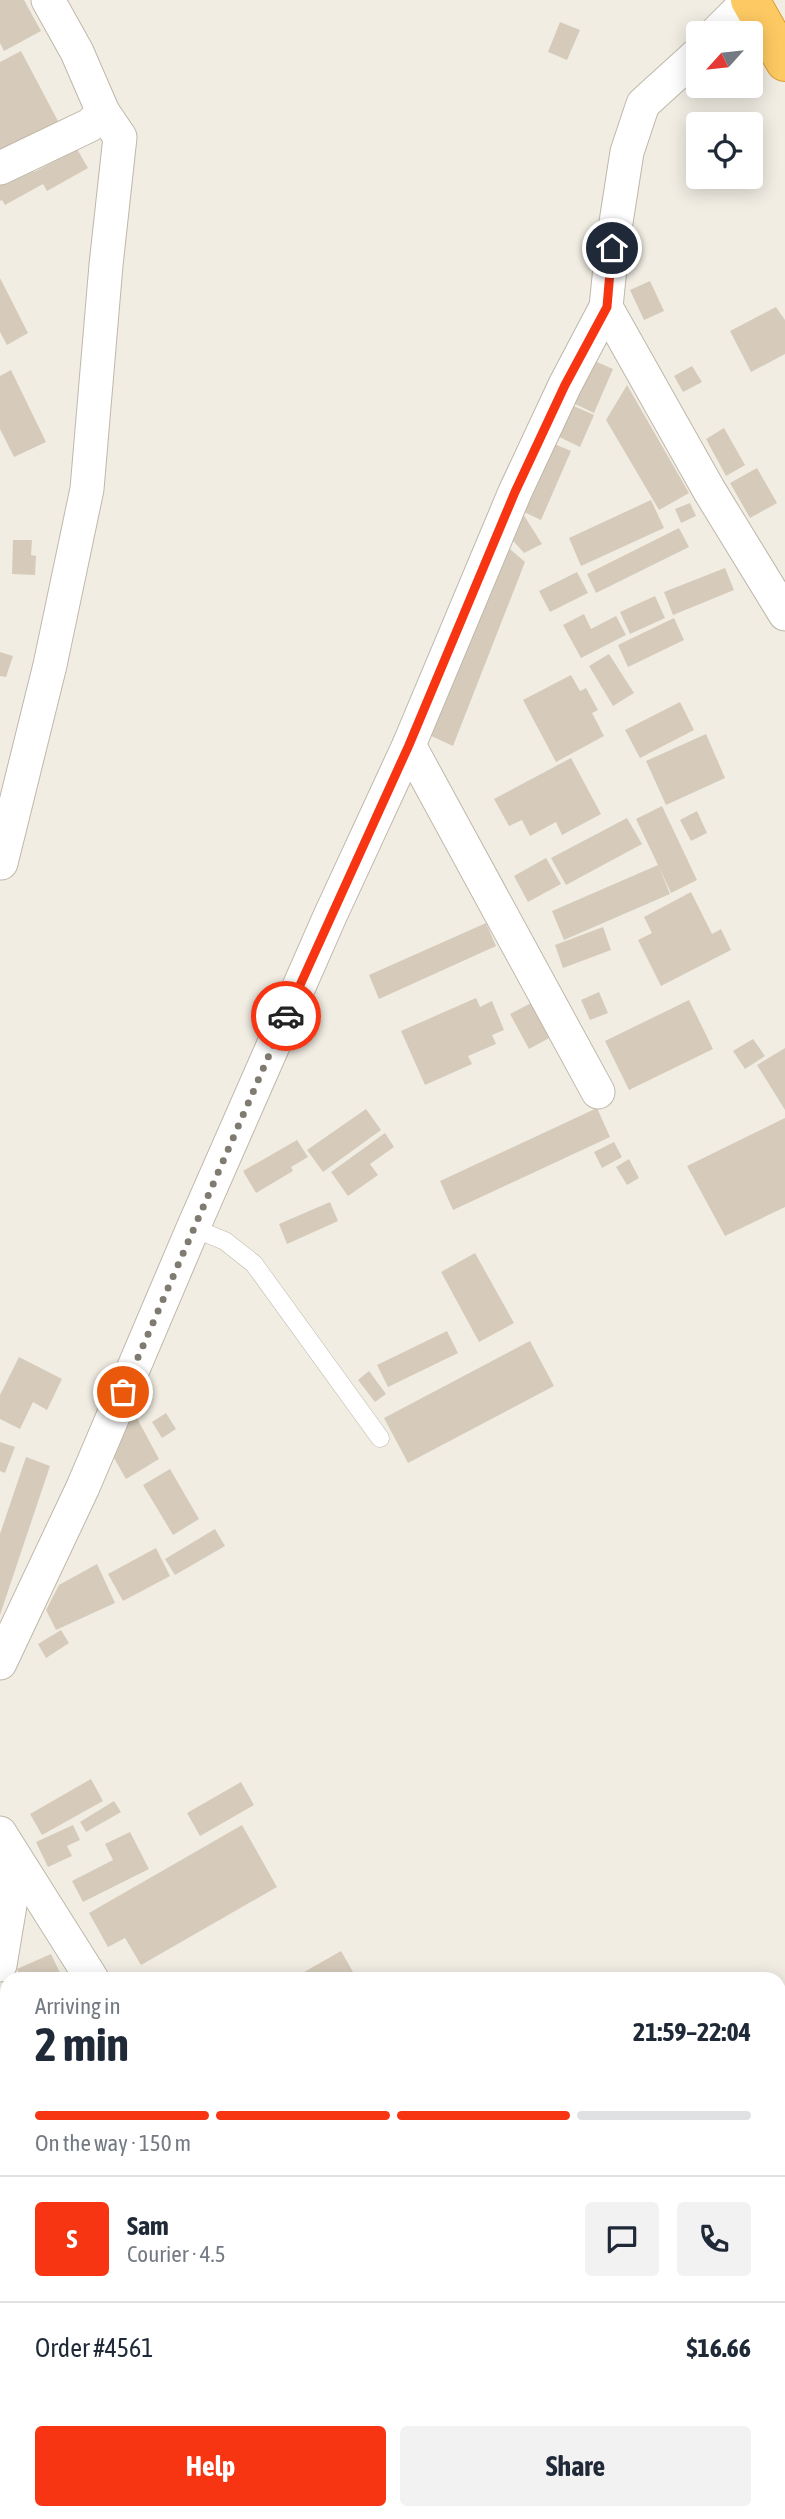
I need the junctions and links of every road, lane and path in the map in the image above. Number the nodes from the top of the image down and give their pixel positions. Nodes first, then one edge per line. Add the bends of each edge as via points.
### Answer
1 (48, 0) edge
2 (749, 0) edge
3 (728, 21) edge
4 (785, 62) edge
5 (686, 65) edge
6 (103, 112) junction
7 (0, 168) edge
8 (607, 307) junction
9 (785, 614) edge
10 (409, 745) junction
11 (0, 862) edge
12 (598, 1093) dead end
13 (193, 1228) junction
14 (380, 1438) dead end
15 (0, 1663) edge
16 (0, 1833) edge
17 (9, 1866) edge
18 (0, 1965) edge
19 (87, 1972) edge

1 - 6 street
2 - 3 street
2 - 4 highway
5 - 8 street via 643,104 627,152
6 - 7 street via 90,125
6 - 11 street via 120,137 87,489 50,665
8 - 9 street via 709,490
8 - 10 street via 515,492
10 - 12 street
10 - 13 street
13 - 14 lane via 225,1241 254,1264
13 - 15 street via 83,1487
16 - 17 street
17 - 18 street
17 - 19 street

